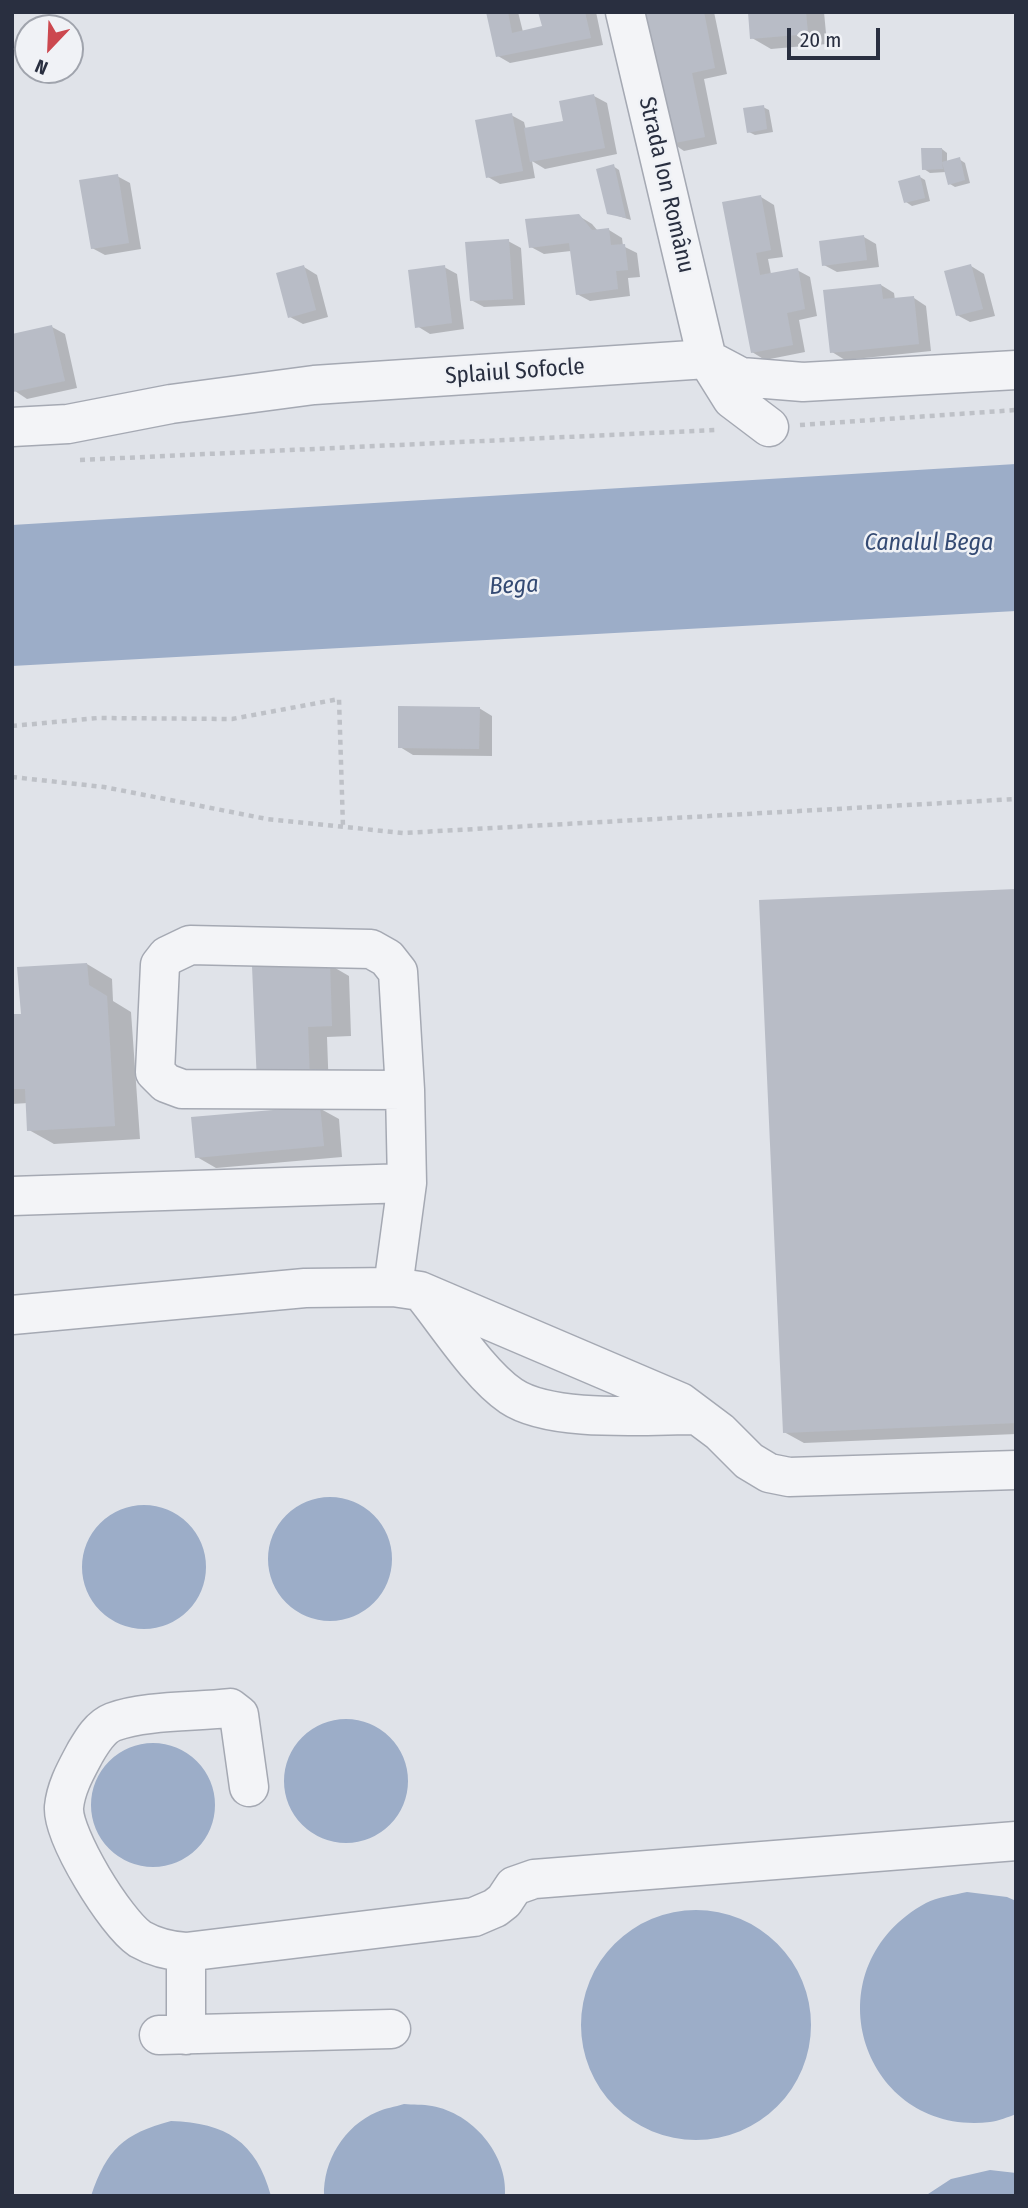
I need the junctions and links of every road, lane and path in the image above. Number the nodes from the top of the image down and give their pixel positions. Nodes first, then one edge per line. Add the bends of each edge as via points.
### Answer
1 (625, 12) edge
2 (707, 359) junction
3 (1016, 370) edge
4 (1016, 410) edge
5 (12, 426) edge
6 (769, 427) junction
7 (67, 460) dead end
8 (12, 726) edge
9 (12, 778) edge
10 (1016, 799) edge
11 (343, 827) junction
12 (405, 1090) junction
13 (407, 1183) junction
14 (12, 1196) edge
15 (406, 1289) junction
16 (12, 1315) edge
17 (698, 1415) junction
18 (1016, 1470) edge
19 (249, 1787) dead end
20 (1016, 1841) edge
21 (186, 1952) junction
22 (391, 2029) dead end

1 - 2 street, Strada Ion Românu
2 - 3 street via 741,377 803,382
2 - 5 street, Splaiul Sofocle via 314,386 171,404 68,424
2 - 6 street, Strada Ion Românu via 732,399
4 - 6 path
6 - 7 path
8 - 11 path via 99,718 232,719 339,699
9 - 11 path via 104,787 267,819
10 - 11 path via 403,833
12 - 12 street via 398,972 387,958 371,949 190,945 167,956 160,965 155,1072 166,1083 182,1089
12 - 13 street
13 - 14 street
13 - 15 street
15 - 16 street via 305,1288
15 - 17 street via 680,1402
15 - 17 street via 512,1396 542,1409 564,1414
17 - 18 street via 749,1461 769,1473 789,1477
19 - 21 street via 239,1715 230,1708 111,1722 95,1737 72,1777 64,1810 79,1856 114,1912 139,1938 169,1951
20 - 21 street via 534,1879 514,1886 495,1908 474,1917
21 - 22 street via 172,2035

